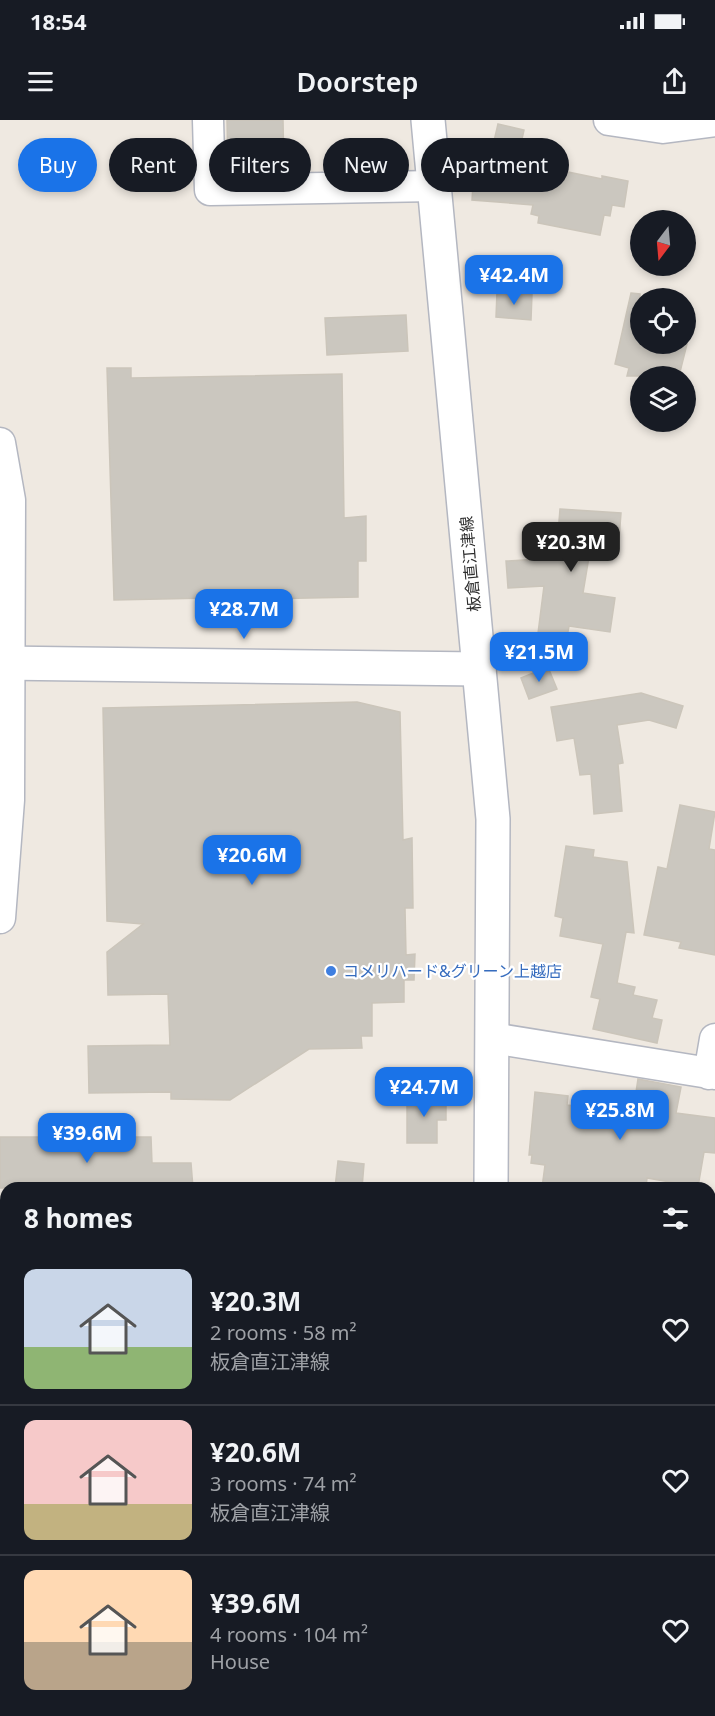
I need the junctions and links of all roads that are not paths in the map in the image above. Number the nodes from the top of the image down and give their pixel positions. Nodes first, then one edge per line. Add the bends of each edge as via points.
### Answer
1 (208, 120) edge
2 (429, 120) edge
3 (609, 120) edge
4 (715, 122) edge
5 (431, 138) edge
6 (421, 186) edge
7 (436, 192) edge
8 (0, 443) edge
9 (4, 663) edge
10 (479, 669) junction
11 (0, 918) edge
12 (492, 1038) junction
13 (715, 1039) edge
14 (712, 1074) edge
15 (491, 1182) edge

1 - 6 street via 210,189
2 - 5 main road, 板倉直江津線
3 - 4 street via 663,128
7 - 10 main road, 板倉直江津線
8 - 9 street via 10,500
9 - 10 main road
9 - 11 street via 9,800
10 - 12 main road, 板倉直江津線 via 493,819
12 - 14 street
12 - 15 main road, 板倉直江津線
13 - 14 street

